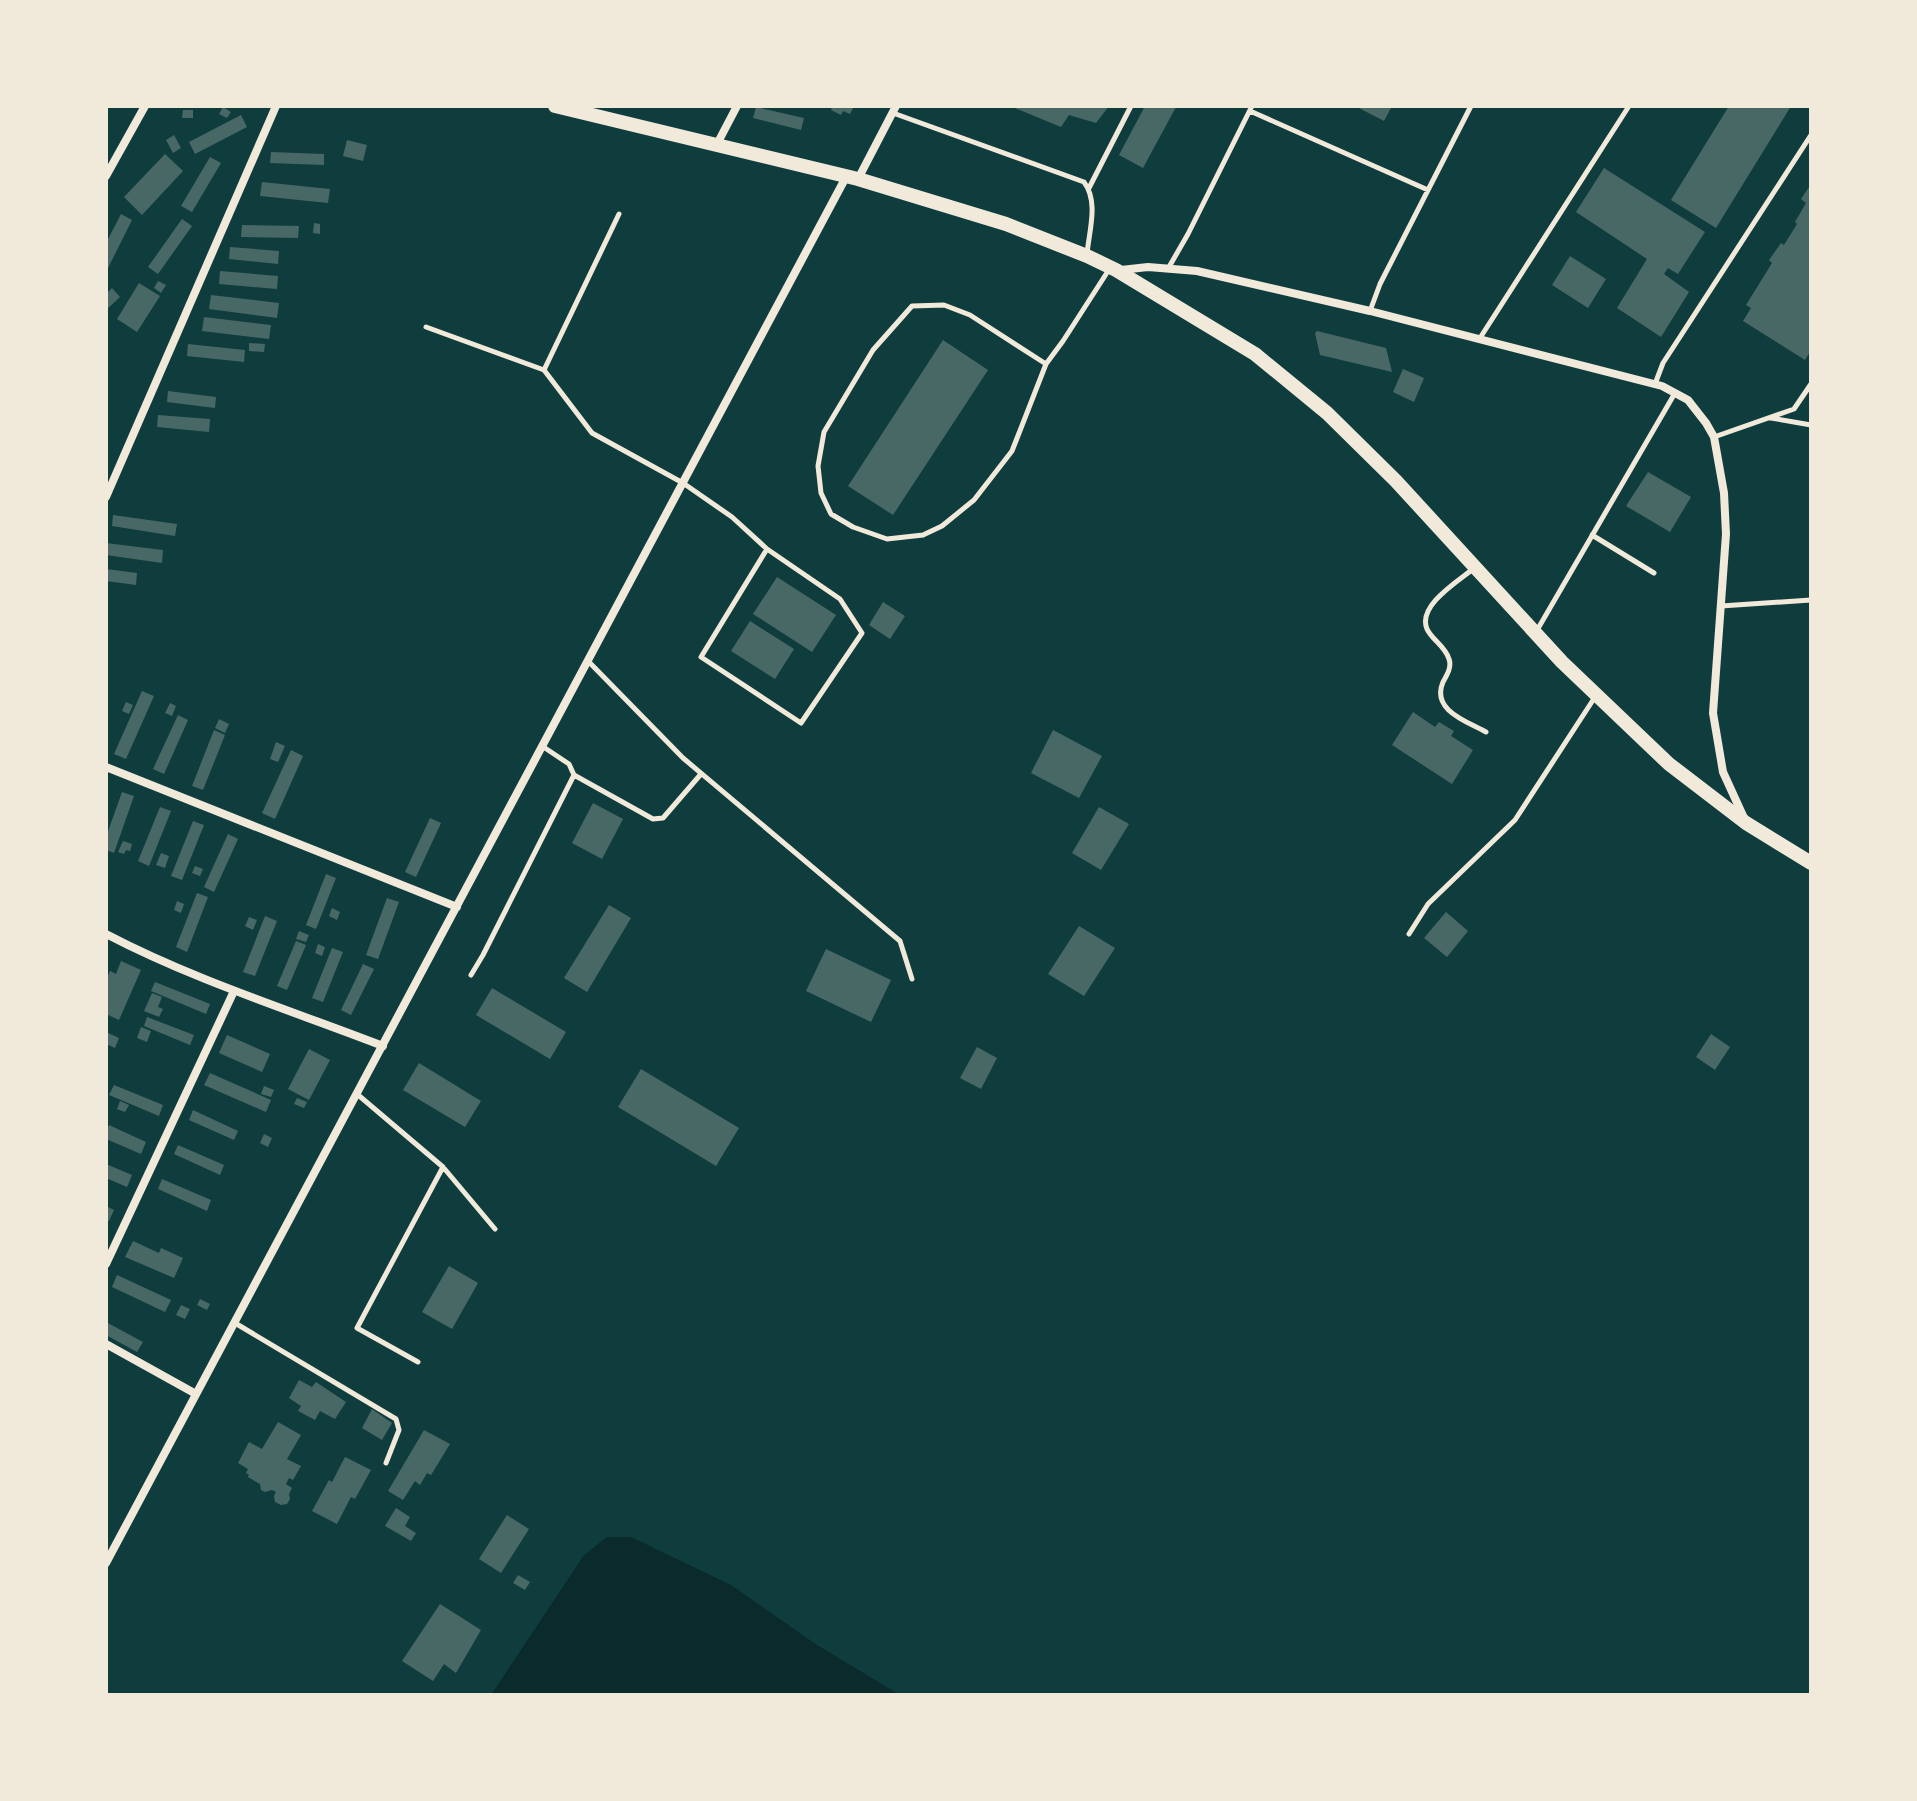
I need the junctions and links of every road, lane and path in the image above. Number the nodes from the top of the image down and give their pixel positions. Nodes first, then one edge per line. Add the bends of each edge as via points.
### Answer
1 (145, 106) edge
2 (276, 106) edge
3 (555, 106) edge
4 (737, 106) edge
5 (1131, 106) edge
6 (1471, 106) edge
7 (1629, 106) edge
8 (1251, 108) edge
9 (894, 110) edge
10 (1811, 135) edge
11 (716, 146) junction
12 (106, 176) edge
13 (852, 178) junction
14 (1089, 188) junction
15 (1428, 190) junction
16 (619, 214) dead end
17 (1087, 256) junction
18 (1169, 267) junction
19 (1113, 269) junction
20 (1370, 311) junction
21 (426, 327) dead end
22 (1479, 339) junction
23 (1046, 364) junction
24 (544, 370) junction
25 (1655, 384) junction
26 (1811, 384) edge
27 (1675, 393) junction
28 (1770, 418) junction
29 (1811, 425) edge
30 (1714, 437) junction
31 (683, 483) junction
32 (106, 497) edge
33 (1592, 535) junction
34 (767, 549) junction
35 (1475, 567) junction
36 (1654, 573) dead end
37 (1811, 600) edge
38 (1720, 606) junction
39 (1535, 633) junction
40 (588, 661) junction
41 (1596, 696) junction
42 (1486, 732) dead end
43 (542, 746) junction
44 (106, 767) edge
45 (701, 774) junction
46 (574, 775) junction
47 (1746, 823) junction
48 (1811, 863) edge
49 (457, 907) junction
50 (106, 934) edge
51 (1409, 934) dead end
52 (471, 975) dead end
53 (912, 979) dead end
54 (234, 991) junction
55 (383, 1046) junction
56 (357, 1094) junction
57 (443, 1167) junction
58 (495, 1229) dead end
59 (106, 1264) edge
60 (235, 1323) junction
61 (106, 1344) edge
62 (418, 1362) dead end
63 (196, 1394) junction
64 (386, 1463) dead end
65 (106, 1563) edge

1 - 12 street
2 - 32 street
3 - 11 main road
4 - 11 street
5 - 14 lane
6 - 15 lane
7 - 22 lane
8 - 15 lane
8 - 18 lane
9 - 13 street
9 - 14 lane
10 - 25 lane via 1663,363
11 - 13 main road
13 - 17 main road via 1006,224
13 - 31 street
14 - 17 lane via 1093,201
15 - 20 lane
16 - 24 lane
17 - 19 main road
18 - 19 street
18 - 20 street
19 - 23 lane
19 - 35 main road via 1255,354 1327,413
20 - 22 street
21 - 24 lane
22 - 25 street
23 - 23 lane via 970,315 944,305 912,306 873,350 824,432 818,466 821,493 831,514 887,539 923,535 942,526 974,500 1012,451
24 - 31 lane via 592,433
25 - 27 street
26 - 28 lane via 1794,409
27 - 30 street via 1688,400
27 - 33 lane
28 - 29 lane
28 - 30 lane
30 - 38 street via 1726,534
31 - 34 lane
31 - 40 street
33 - 36 lane
33 - 39 lane
34 - 34 lane via 701,657 801,723 862,633 840,599
35 - 39 main road
35 - 42 lane via 1433,602 1425,617 1427,630 1451,662 1441,701
37 - 38 lane
38 - 47 street via 1713,713 1723,772
39 - 41 main road
40 - 43 street
40 - 45 lane
41 - 47 main road via 1669,764
41 - 51 lane via 1515,820 1428,904
43 - 46 lane via 569,764
43 - 49 street
44 - 49 street
45 - 46 lane via 663,818 653,819
45 - 53 lane via 900,941
46 - 52 lane
47 - 48 main road
49 - 55 street
50 - 54 street
54 - 55 street
54 - 59 street
55 - 56 street
56 - 57 lane
56 - 60 street
57 - 58 lane
57 - 62 lane via 357,1328
60 - 63 street
60 - 64 lane via 396,1419 399,1430
61 - 63 street
63 - 65 street

